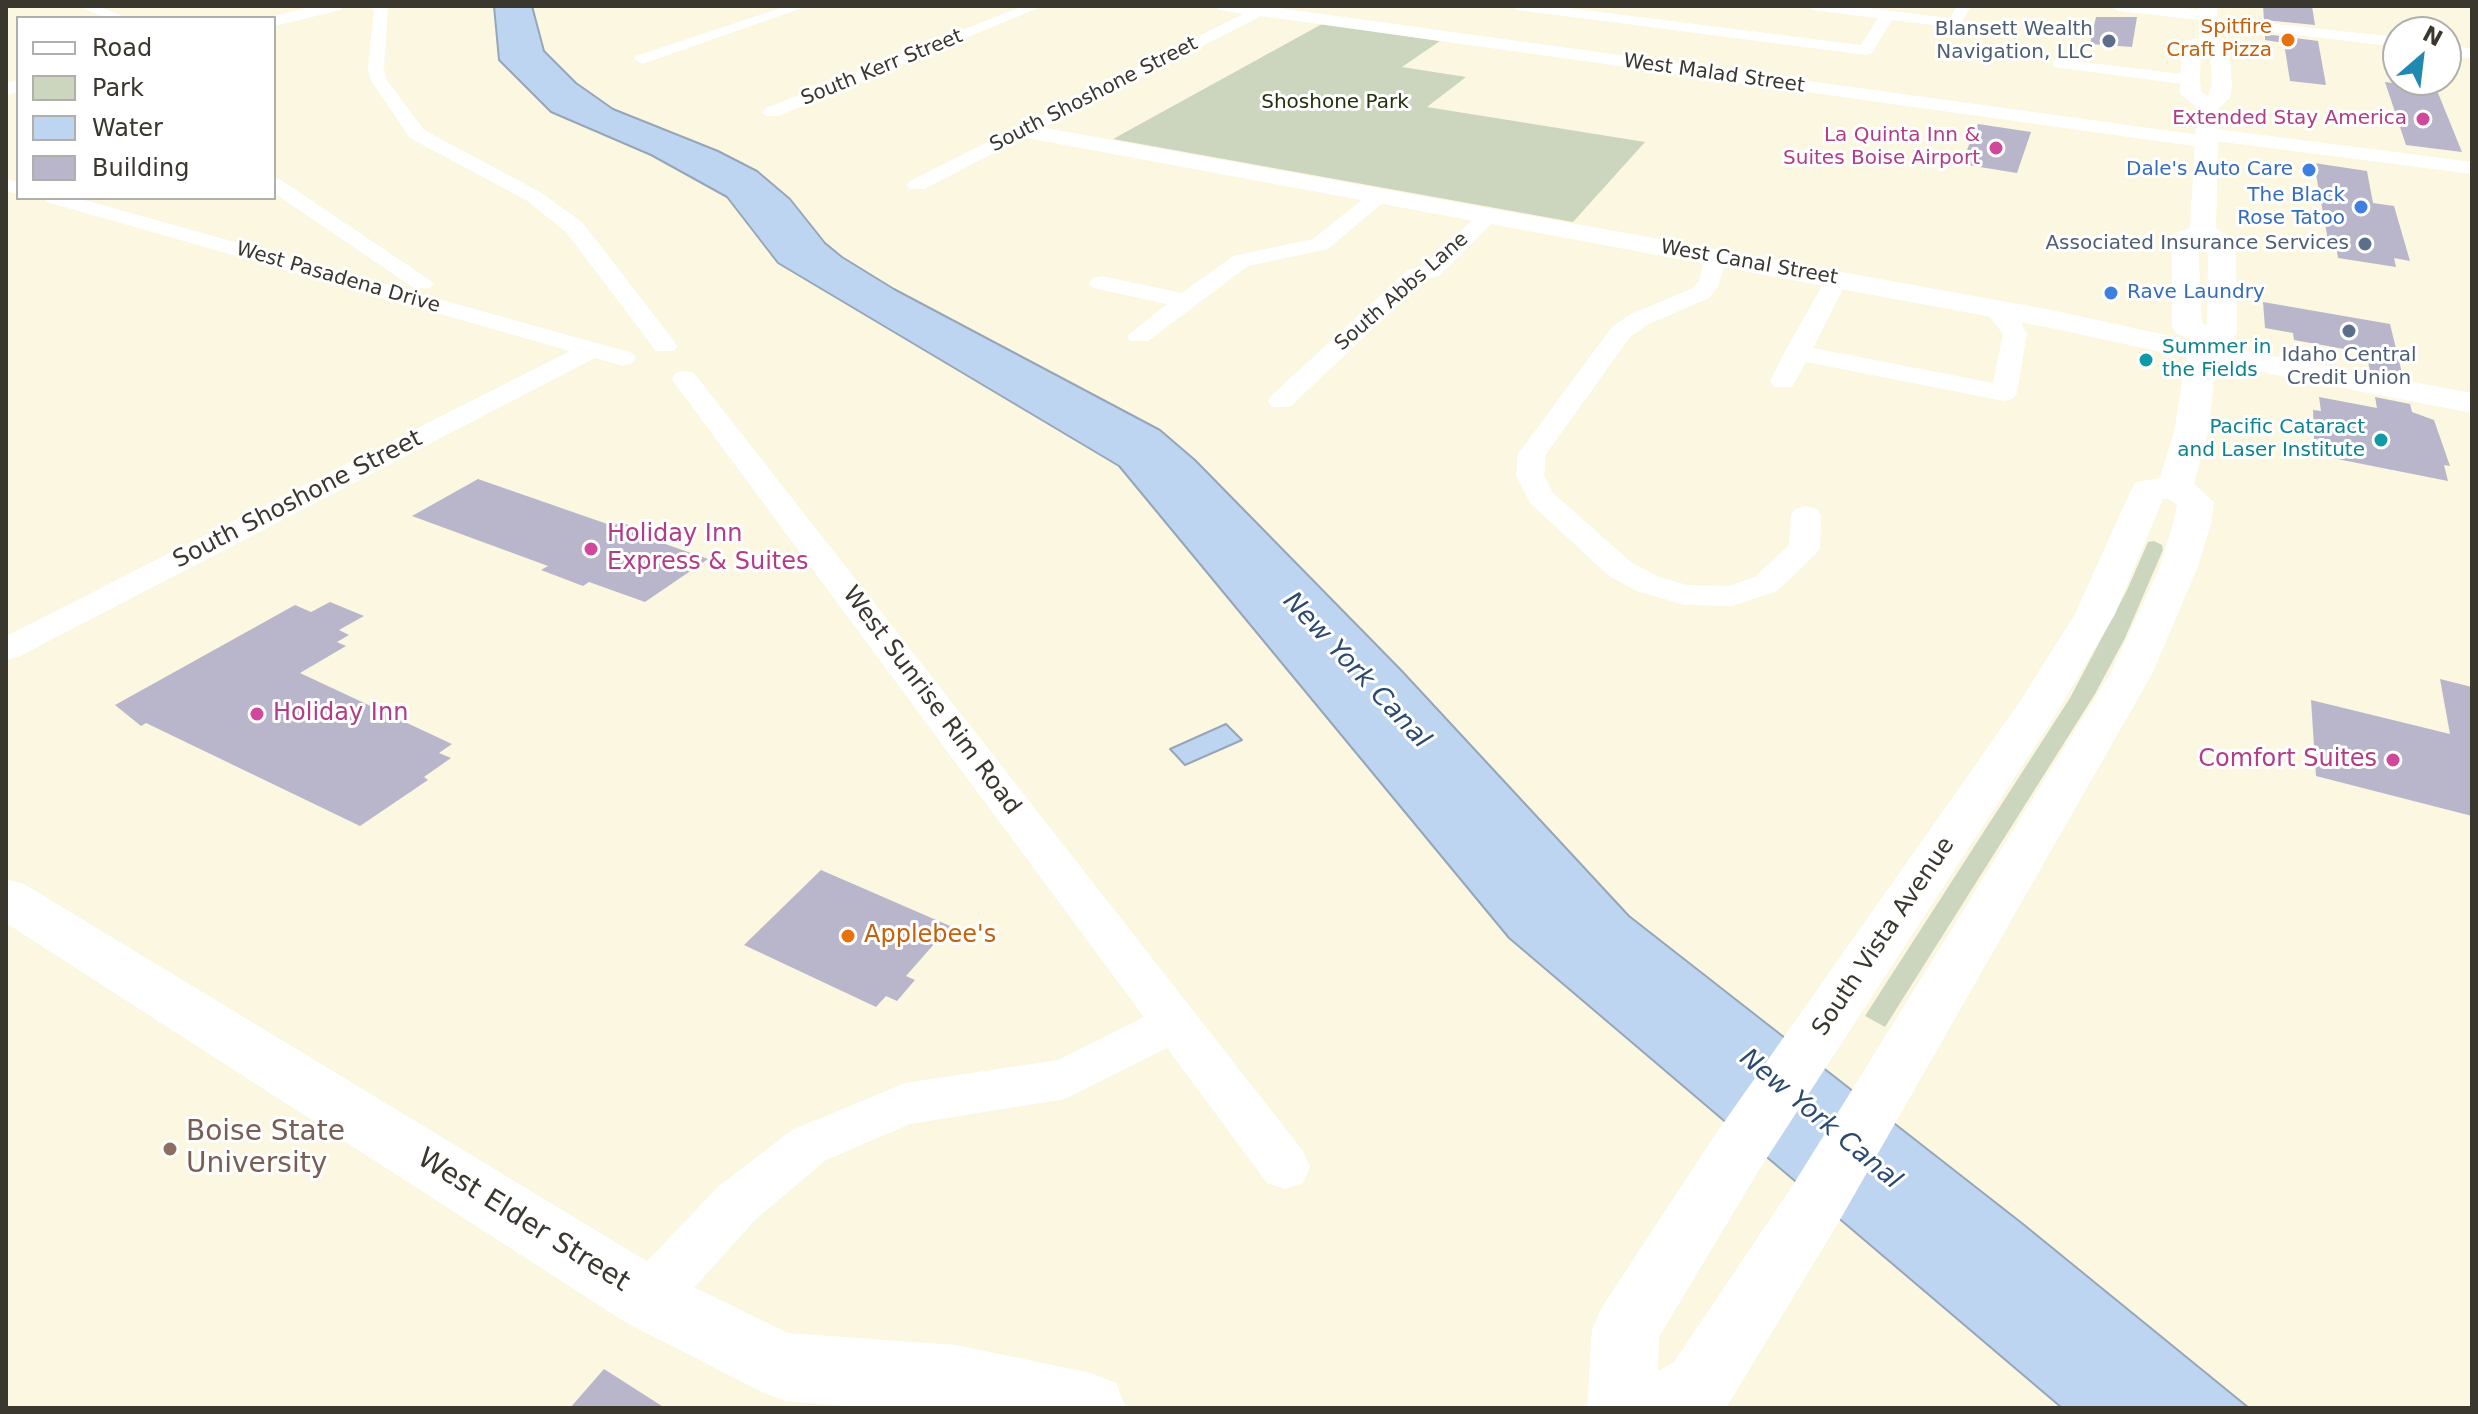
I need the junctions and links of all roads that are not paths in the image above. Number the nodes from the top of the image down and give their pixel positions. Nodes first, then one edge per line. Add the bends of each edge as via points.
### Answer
1 (85, 6) edge
2 (335, 6) edge
3 (377, 6) edge
4 (801, 6) edge
5 (1036, 6) edge
6 (1220, 6) edge
7 (1518, 6) edge
8 (1813, 6) edge
9 (1964, 6) edge
10 (2118, 6) edge
11 (1266, 9) edge
12 (2208, 14) edge
13 (1888, 15) junction
14 (114, 16) edge
15 (1599, 16) junction
16 (276, 21) edge
17 (2382, 40) edge
18 (2208, 43) junction
19 (1553, 52) junction
20 (642, 59) dead end
21 (2059, 64) dead end
22 (2190, 80) junction
23 (2208, 105) junction
24 (772, 112) dead end
25 (1024, 131) junction
26 (2208, 138) junction
27 (2472, 168) edge
28 (276, 185) edge
29 (917, 185) dead end
30 (1379, 196) junction
31 (61, 200) edge
32 (1488, 216) junction
33 (1716, 257) junction
34 (1837, 279) junction
35 (422, 283) dead end
36 (1101, 283) dead end
37 (1187, 301) junction
38 (1995, 308) junction
39 (1139, 336) dead end
40 (2204, 344) junction
41 (665, 346) dead end
42 (591, 350) junction
43 (1797, 353) junction
44 (623, 358) dead end
45 (685, 379) dead end
46 (1783, 381) dead end
47 (1281, 401) dead end
48 (2472, 403) edge
49 (2175, 487) junction
50 (1806, 515) dead end
51 (6, 650) edge
52 (6, 898) edge
53 (1176, 1022) junction
54 (1285, 1167) dead end
55 (648, 1299) junction
56 (1091, 1408) edge
57 (1622, 1408) edge
58 (1662, 1408) edge

1 - 14 street
2 - 16 main road
3 - 41 street via 378,79 417,134 533,196 574,227
4 - 20 street
5 - 24 street, South Kerr Street
6 - 11 street, West Malad Street
7 - 15 street
8 - 13 street
9 - 13 street via 1955,23
10 - 12 main road
11 - 19 street, West Malad Street
11 - 25 street, South Shoshone Street
12 - 17 street
12 - 18 main road
13 - 15 street via 1866,50
15 - 19 street
18 - 22 main road via 2192,45
18 - 23 main road via 2219,48 2222,85 2219,98
19 - 26 street, West Malad Street
21 - 22 street
22 - 23 main road via 2191,94
23 - 26 main road
25 - 29 street, South Shoshone Street
25 - 30 main road, West Canal Street
26 - 27 street, West Malad Street
26 - 40 main road via 2203,232 2219,240 2222,333
28 - 35 street
30 - 32 main road, West Canal Street
30 - 37 street via 1320,244 1241,261
31 - 42 street, West Pasadena Drive
32 - 33 main road, West Canal Street
32 - 47 street, South Abbs Lane
33 - 34 main road, West Canal Street
33 - 50 street via 1710,282 1701,293 1621,332 1532,454 1530,475 1540,497 1620,569 1685,595 1732,596 1766,584 1804,548
34 - 38 main road, West Canal Street
34 - 43 street
36 - 37 street
37 - 39 street
38 - 40 main road, West Canal Street
38 - 43 street via 2015,334 2004,393
40 - 48 main road, West Canal Street
40 - 49 main road via 2191,432
42 - 44 street, West Pasadena Drive
42 - 51 street, South Shoshone Street
43 - 46 street
45 - 53 street, West Sunrise Rim Road
49 - 57 main road, South Vista Avenue via 2149,490 2095,614 2036,711 1738,1151 1626,1330
49 - 58 main road via 2196,502 2192,524 2131,674 1815,1205 1699,1387
52 - 55 main road, West Elder Street
53 - 54 street, West Sunrise Rim Road
53 - 55 street via 1065,1079 905,1104 809,1145 737,1203
55 - 56 main road, West Elder Street via 784,1367 956,1380

